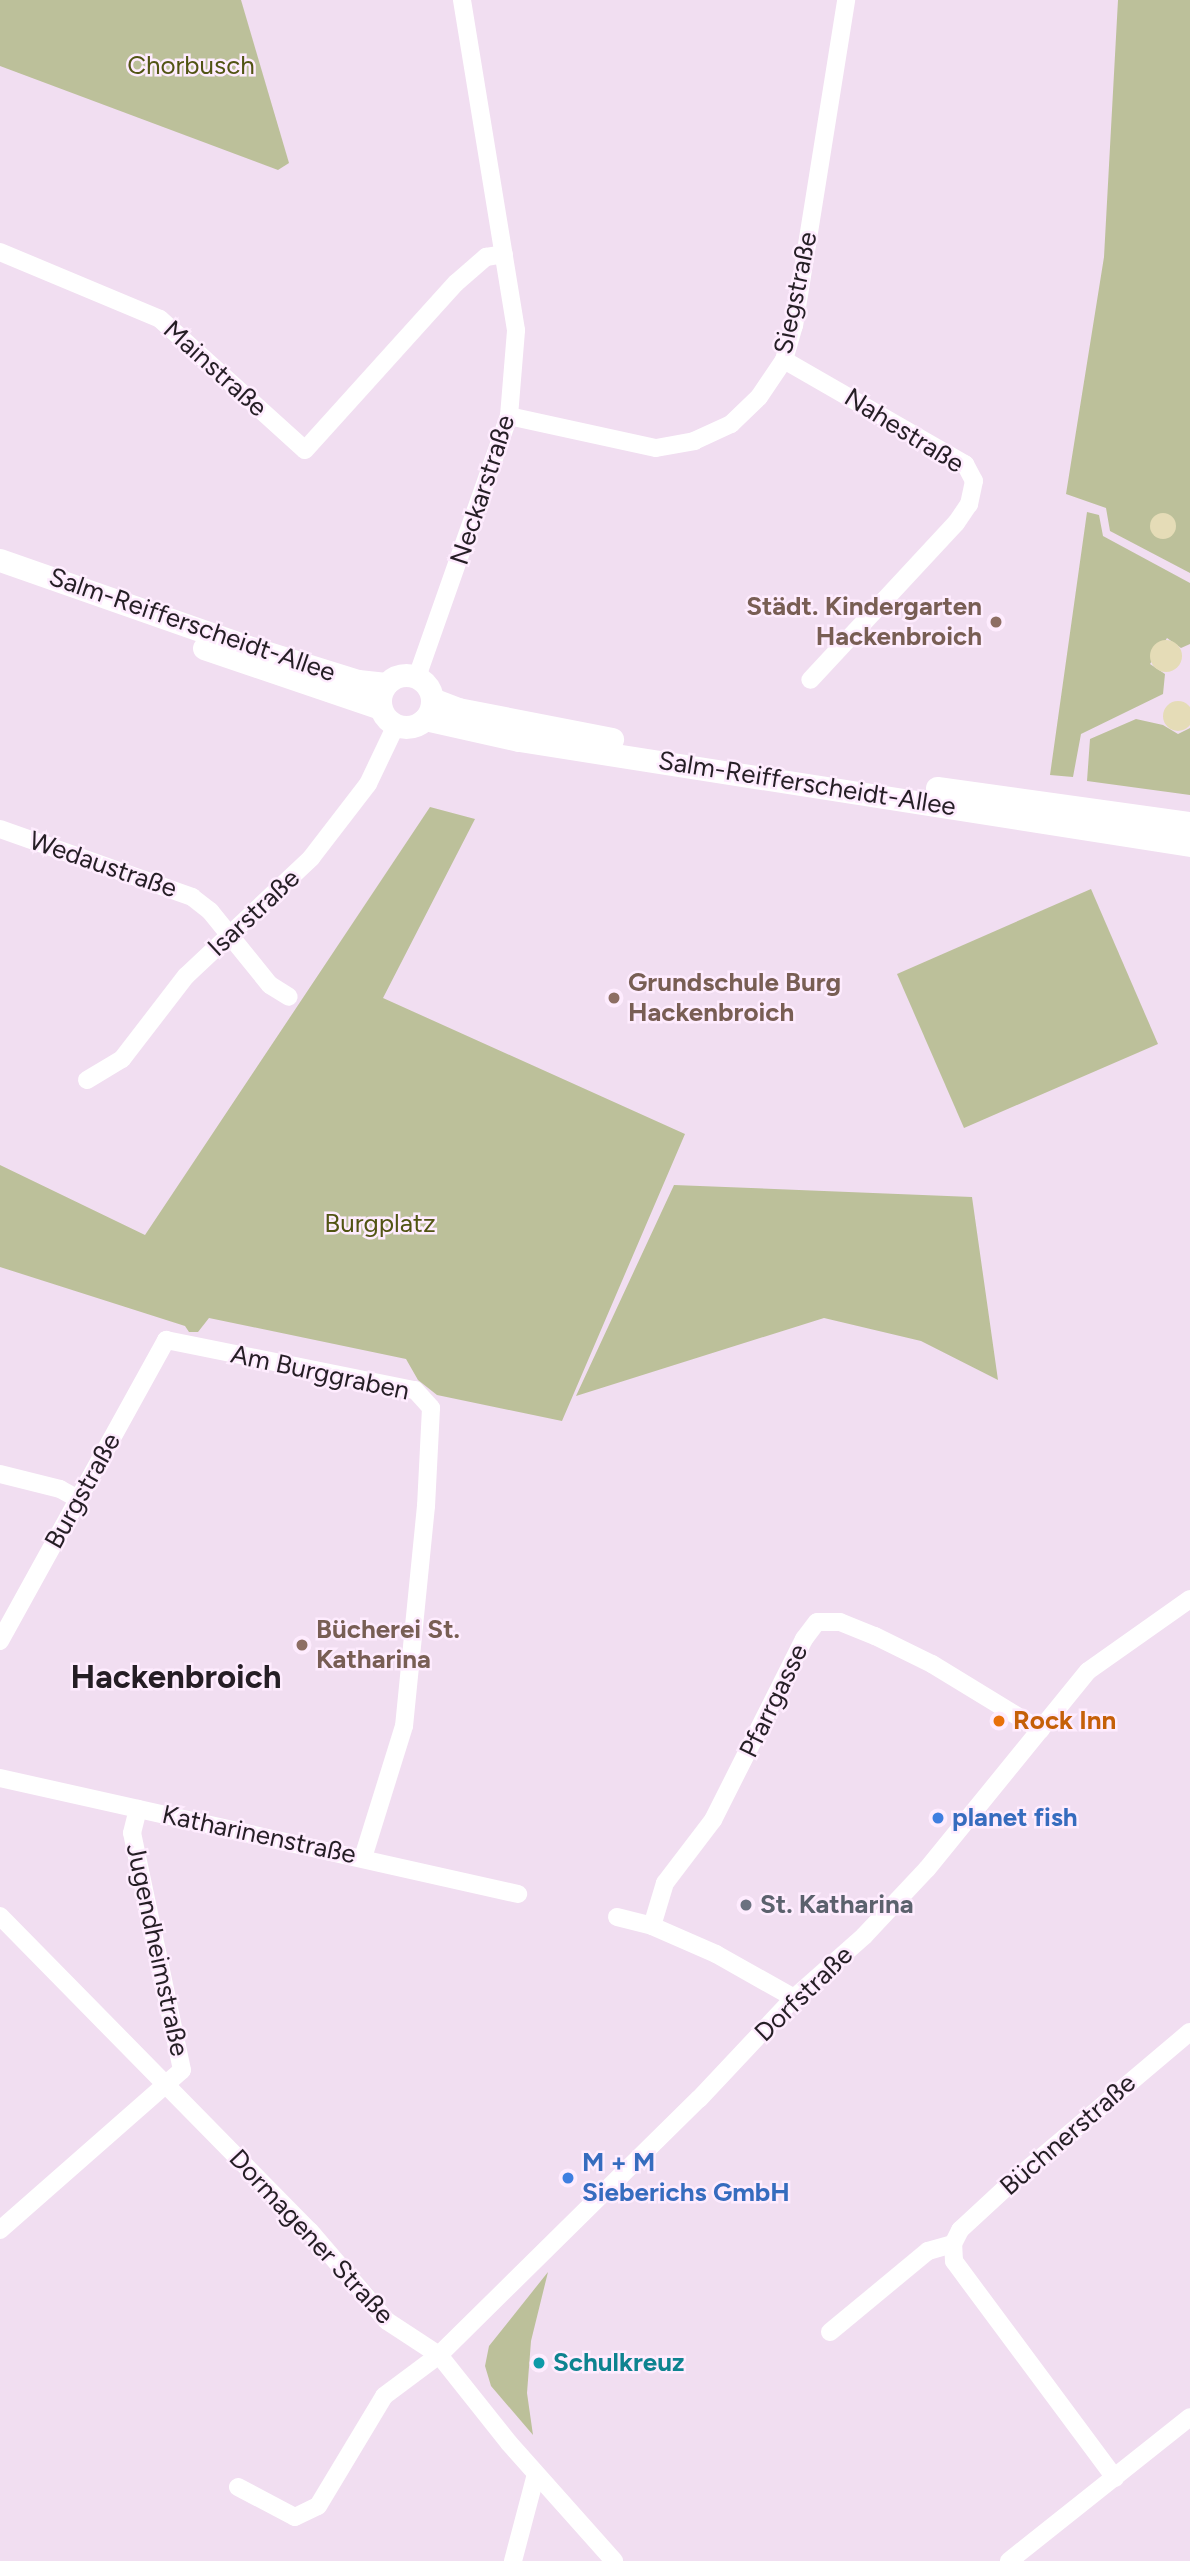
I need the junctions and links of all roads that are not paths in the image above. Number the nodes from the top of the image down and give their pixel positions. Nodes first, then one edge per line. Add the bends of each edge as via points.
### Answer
1 (462, 0) edge
2 (846, 0) edge
3 (0, 252) edge
4 (504, 254) junction
5 (784, 360) junction
6 (509, 416) junction
7 (0, 560) edge
8 (0, 576) edge
9 (417, 677) junction
10 (810, 680) dead end
11 (386, 684) junction
12 (380, 708) junction
13 (428, 709) junction
14 (396, 725) junction
15 (1190, 823) edge
16 (0, 829) edge
17 (1190, 845) edge
18 (230, 935) junction
19 (289, 996) dead end
20 (87, 1080) dead end
21 (166, 1340) joint
22 (0, 1474) edge
23 (78, 1499) junction
24 (1190, 1599) edge
25 (0, 1641) edge
26 (1040, 1730) junction
27 (0, 1778) edge
28 (138, 1809) junction
29 (363, 1858) junction
30 (518, 1894) dead end
31 (0, 1916) edge
32 (617, 1917) dead end
33 (652, 1926) junction
34 (794, 1998) junction
35 (1190, 2032) edge
36 (166, 2084) junction
37 (0, 2230) edge
38 (953, 2244) junction
39 (830, 2332) dead end
40 (439, 2355) junction
41 (1190, 2417) edge
42 (536, 2474) junction
43 (1115, 2478) junction
44 (238, 2487) dead end
45 (513, 2561) edge
46 (614, 2561) edge
47 (1009, 2561) edge

1 - 4 street, Neckarstraße
2 - 5 street, Siegstraße via 801,288
3 - 4 street, Mainstraße via 160,319 305,450 456,282 486,257
4 - 6 street, Neckarstraße via 516,330
5 - 6 street, Siegstraße via 759,397 731,424 681,443 656,448 629,446
5 - 10 street, Nahestraße via 965,464 974,481 969,504 956,523
6 - 9 street, Neckarstraße
7 - 11 street, Salm-Reifferscheidt-Allee via 245,646 371,684
8 - 12 street, Salm-Reifferscheidt-Allee
9 - 11 street via 401,675
9 - 13 street
11 - 12 street
12 - 14 street
13 - 14 street via 411,727
13 - 15 street, Salm-Reifferscheidt-Allee via 719,758
13 - 17 street, Salm-Reifferscheidt-Allee via 519,740
14 - 18 street, Isarstraße via 368,784 341,823
16 - 18 street, Wedaustraße via 180,891 210,911
18 - 19 street, Wedaustraße via 270,985
18 - 20 street, Isarstraße via 186,976 122,1059
21 - 23 street, Burgstraße
21 - 29 street, Am Burggraben via 415,1390 431,1408 404,1726
22 - 23 street via 60,1489
23 - 25 street, Burgstraße
24 - 26 street, Dorfstraße via 1088,1671
26 - 33 street, Pfarrgasse via 932,1664 876,1636 840,1622 817,1622 804,1639 713,1820 665,1883
26 - 34 street, Dorfstraße via 927,1869 864,1936
27 - 28 street, Katharinenstraße
28 - 29 street, Katharinenstraße
28 - 36 street, Jugendheimstraße via 132,1833 182,2070
29 - 30 street, Katharinenstraße
31 - 36 street, Dormagener Straße
32 - 33 street
33 - 34 street
34 - 40 street, Dorfstraße via 699,2099
35 - 38 street, Büchnerstraße via 1011,2183 960,2230
36 - 37 street
36 - 40 street, Dormagener Straße via 310,2231 387,2321
38 - 39 street via 928,2251
38 - 43 street via 954,2261
40 - 42 street, Dormagener Straße
40 - 44 street, Dorfstraße via 384,2396 310,2513 295,2517
41 - 43 street
42 - 45 street
42 - 46 street, Dormagener Straße
43 - 47 street

